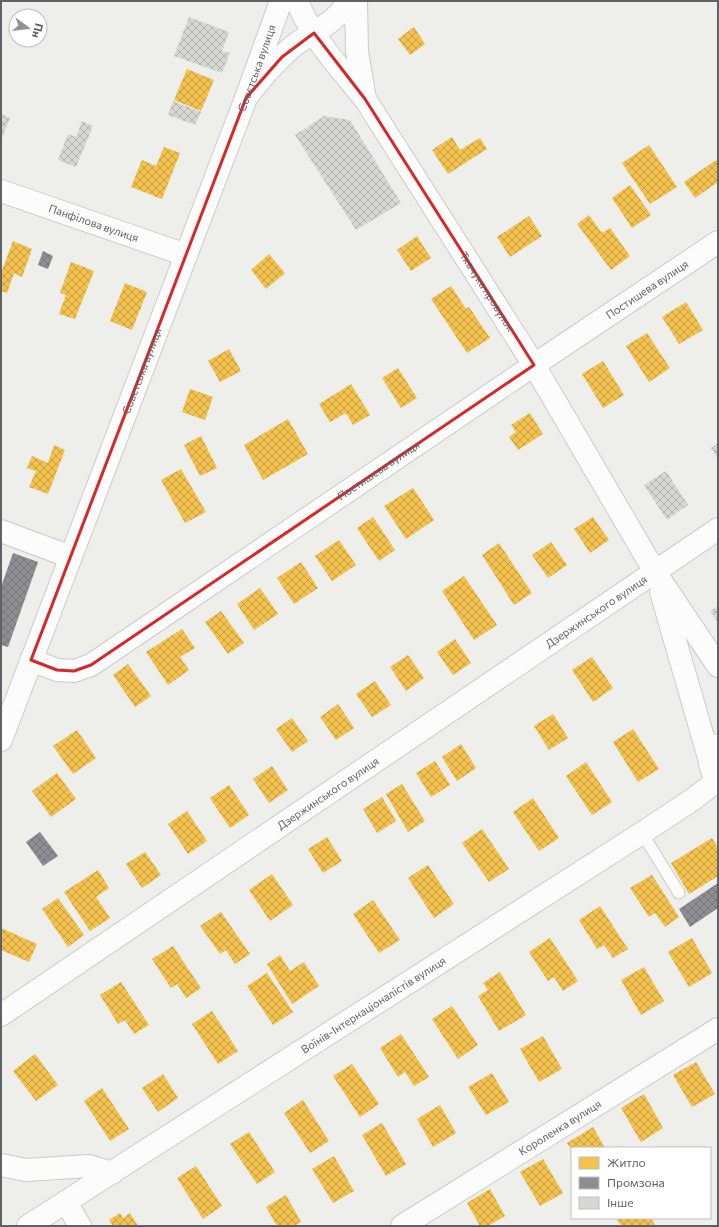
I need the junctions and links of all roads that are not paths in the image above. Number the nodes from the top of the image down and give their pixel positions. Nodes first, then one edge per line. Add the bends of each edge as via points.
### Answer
1 (280, 1) edge
2 (298, 1) edge
3 (348, 1) edge
4 (356, 1) edge
5 (314, 33) junction
6 (246, 98) junction
7 (365, 99) junction
8 (1, 191) edge
9 (718, 242) edge
10 (186, 255) junction
11 (534, 365) junction
12 (718, 529) edge
13 (1, 531) edge
14 (71, 557) junction
15 (655, 572) junction
16 (32, 660) junction
17 (718, 666) edge
18 (718, 736) edge
19 (1, 740) edge
20 (709, 758) junction
21 (717, 781) edge
22 (642, 832) junction
23 (679, 893) dead end
24 (1, 1015) edge
25 (718, 1029) edge
26 (1, 1165) edge
27 (112, 1173) junction
28 (66, 1202) junction
29 (28, 1226) edge
30 (80, 1226) edge
31 (402, 1226) edge

1 - 6 street, Совєтська вулиця
2 - 5 street
3 - 5 street via 335,18
4 - 7 street, Ткачука провулок via 357,52
5 - 6 street via 282,56
5 - 7 street
6 - 10 street, Совєтська вулиця
7 - 11 street, Ткачука провулок
8 - 10 street, Панфілова вулиця
9 - 11 street, Постишева вулиця
10 - 14 street, Совєтська вулиця
11 - 15 street, Ткачука провулок
11 - 16 street, Постишева вулиця via 91,665 74,671 57,670
12 - 15 street, Дзержинського вулиця
13 - 14 street
14 - 16 street, Совєтська вулиця
15 - 17 street
15 - 20 street
15 - 24 street, Дзержинського вулиця
16 - 19 street, Совєтська вулиця
18 - 20 street via 711,747
20 - 21 street via 711,770
21 - 22 street, Воїнів-Інтернаціоналістів вулиця
22 - 23 lane
22 - 27 street, Воїнів-Інтернаціоналістів вулиця
25 - 31 street, Короленка вулиця
26 - 27 street via 26,1170 89,1166
27 - 28 street, Воїнів-Інтернаціоналістів вулиця
28 - 29 street, Воїнів-Інтернаціоналістів вулиця
28 - 30 street

